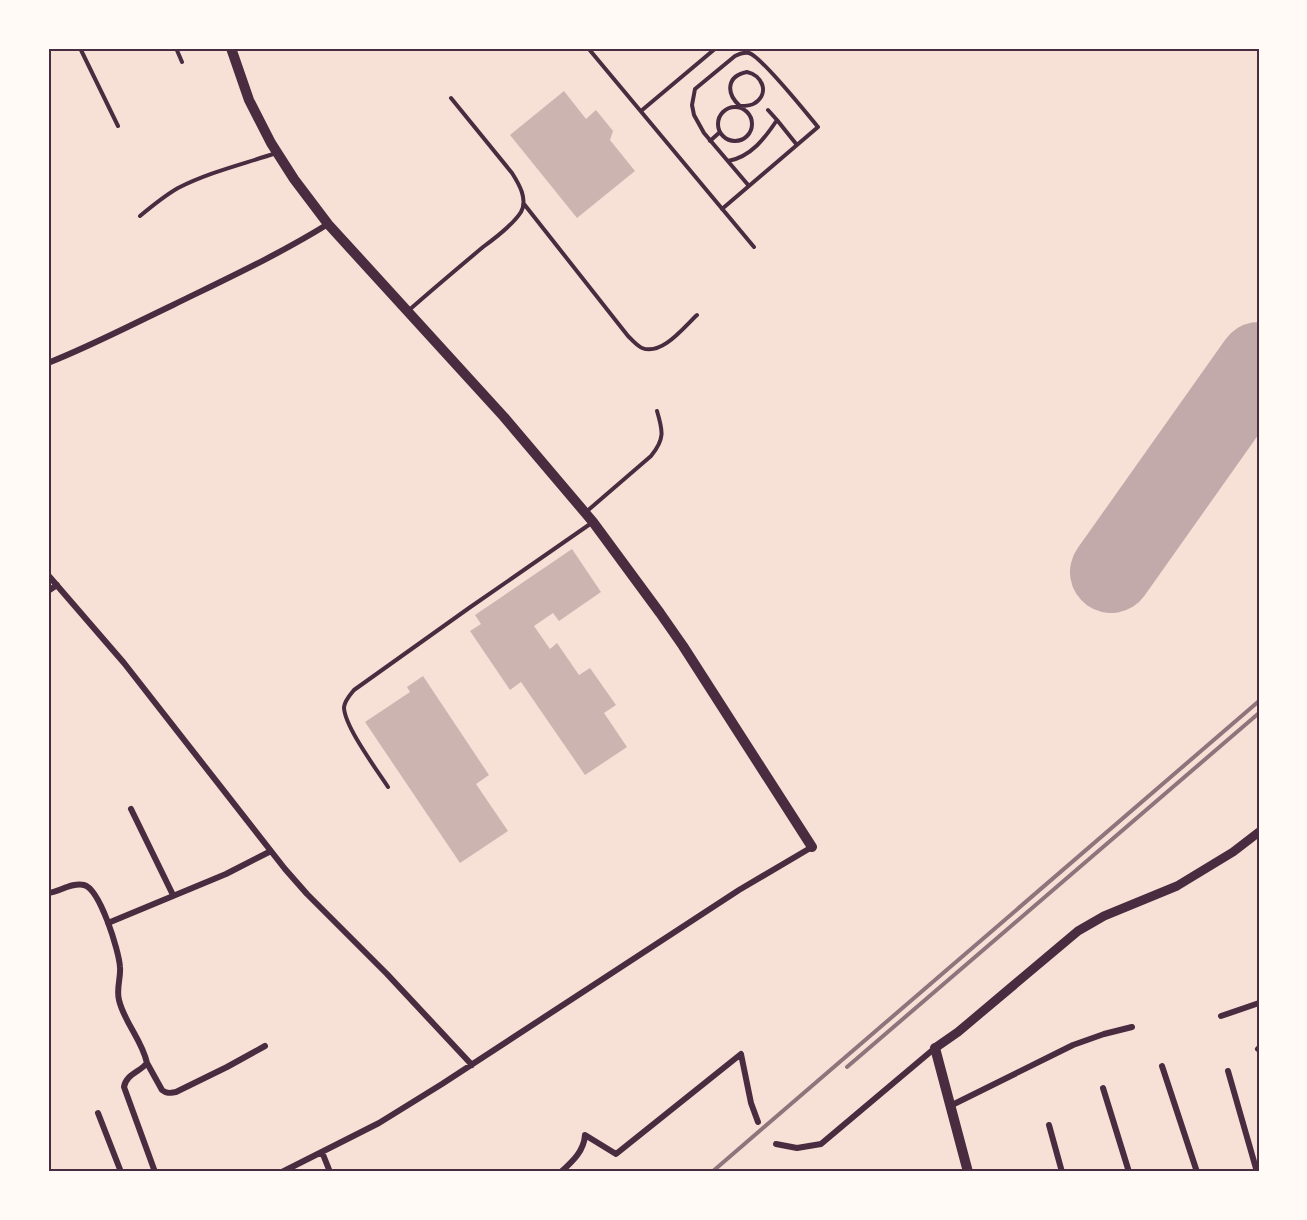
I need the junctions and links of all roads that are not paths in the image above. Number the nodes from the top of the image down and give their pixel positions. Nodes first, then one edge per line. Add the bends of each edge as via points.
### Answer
1 (80, 48) edge
2 (176, 48) edge
3 (231, 48) edge
4 (588, 48) edge
5 (716, 48) edge
6 (182, 62) dead end
7 (451, 98) dead end
8 (740, 106) junction
9 (768, 110) dead end
10 (641, 111) junction
11 (777, 120) junction
12 (118, 126) dead end
13 (720, 132) junction
14 (710, 141) junction
15 (797, 145) junction
16 (276, 153) junction
17 (728, 161) junction
18 (749, 186) junction
19 (523, 203) junction
20 (722, 209) junction
21 (140, 216) dead end
22 (328, 224) junction
23 (754, 248) dead end
24 (408, 311) junction
25 (697, 315) dead end
26 (48, 363) edge
27 (657, 411) dead end
28 (585, 512) junction
29 (593, 522) junction
30 (48, 575) edge
31 (57, 585) junction
32 (48, 591) edge
33 (388, 788) dead end
34 (131, 809) dead end
35 (1259, 832) edge
36 (812, 847) joint
37 (271, 851) junction
38 (48, 893) edge
39 (173, 895) junction
40 (108, 923) junction
41 (1259, 1003) edge
42 (1221, 1016) dead end
43 (1132, 1027) dead end
44 (265, 1046) dead end
45 (934, 1048) junction
46 (147, 1063) junction
47 (472, 1065) junction
48 (1162, 1066) dead end
49 (1227, 1071) dead end
50 (1103, 1088) dead end
51 (950, 1106) junction
52 (98, 1113) dead end
53 (759, 1122) dead end
54 (1049, 1125) dead end
55 (776, 1144) dead end
56 (322, 1152) junction
57 (121, 1172) edge
58 (155, 1172) edge
59 (282, 1172) edge
60 (330, 1172) edge
61 (561, 1172) edge
62 (968, 1172) edge
63 (1062, 1172) edge
64 (1129, 1172) edge
65 (1197, 1172) edge
66 (1257, 1172) edge

1 - 12 lane
2 - 6 lane
3 - 16 main road via 249,100
4 - 10 lane
5 - 10 lane
7 - 19 lane via 512,173 523,194
8 - 8 lane via 750,106 762,96 761,80 747,72 736,76 730,85 731,96
8 - 13 lane via 723,111 717,121
8 - 13 lane via 751,117 749,134 734,141
9 - 11 lane
10 - 20 lane
11 - 15 lane
11 - 17 lane via 755,148
13 - 14 lane
14 - 15 lane via 694,115 695,89 735,56 750,53 818,127
14 - 17 lane
15 - 18 lane
16 - 21 lane via 195,180
16 - 22 main road
17 - 18 lane
18 - 20 lane
19 - 24 lane via 522,211 497,236
19 - 25 lane via 640,347 661,347
20 - 23 lane
22 - 24 main road
22 - 26 street via 253,267
24 - 28 main road
27 - 28 lane via 662,428 659,446
28 - 29 main road
29 - 33 lane via 346,699 344,706 350,724
29 - 36 main road via 677,638
30 - 31 street
31 - 32 street
31 - 37 street via 137,679
34 - 39 street
35 - 45 street via 1177,886 1078,931
36 - 47 street via 730,896
37 - 39 street
37 - 47 street via 307,894
38 - 40 street via 84,885 94,895
39 - 40 street
40 - 46 street via 120,961 118,997
41 - 42 street
43 - 51 street via 1074,1046
44 - 46 street via 170,1093 162,1090
45 - 51 main road
45 - 55 street via 821,1144 796,1148
46 - 58 street via 124,1082 124,1087
47 - 56 street via 379,1123
48 - 65 street
49 - 66 street
50 - 64 street
51 - 62 main road
52 - 57 street
53 - 61 street via 741,1054 616,1154 585,1135 578,1154
54 - 63 street
56 - 59 street
56 - 60 street

